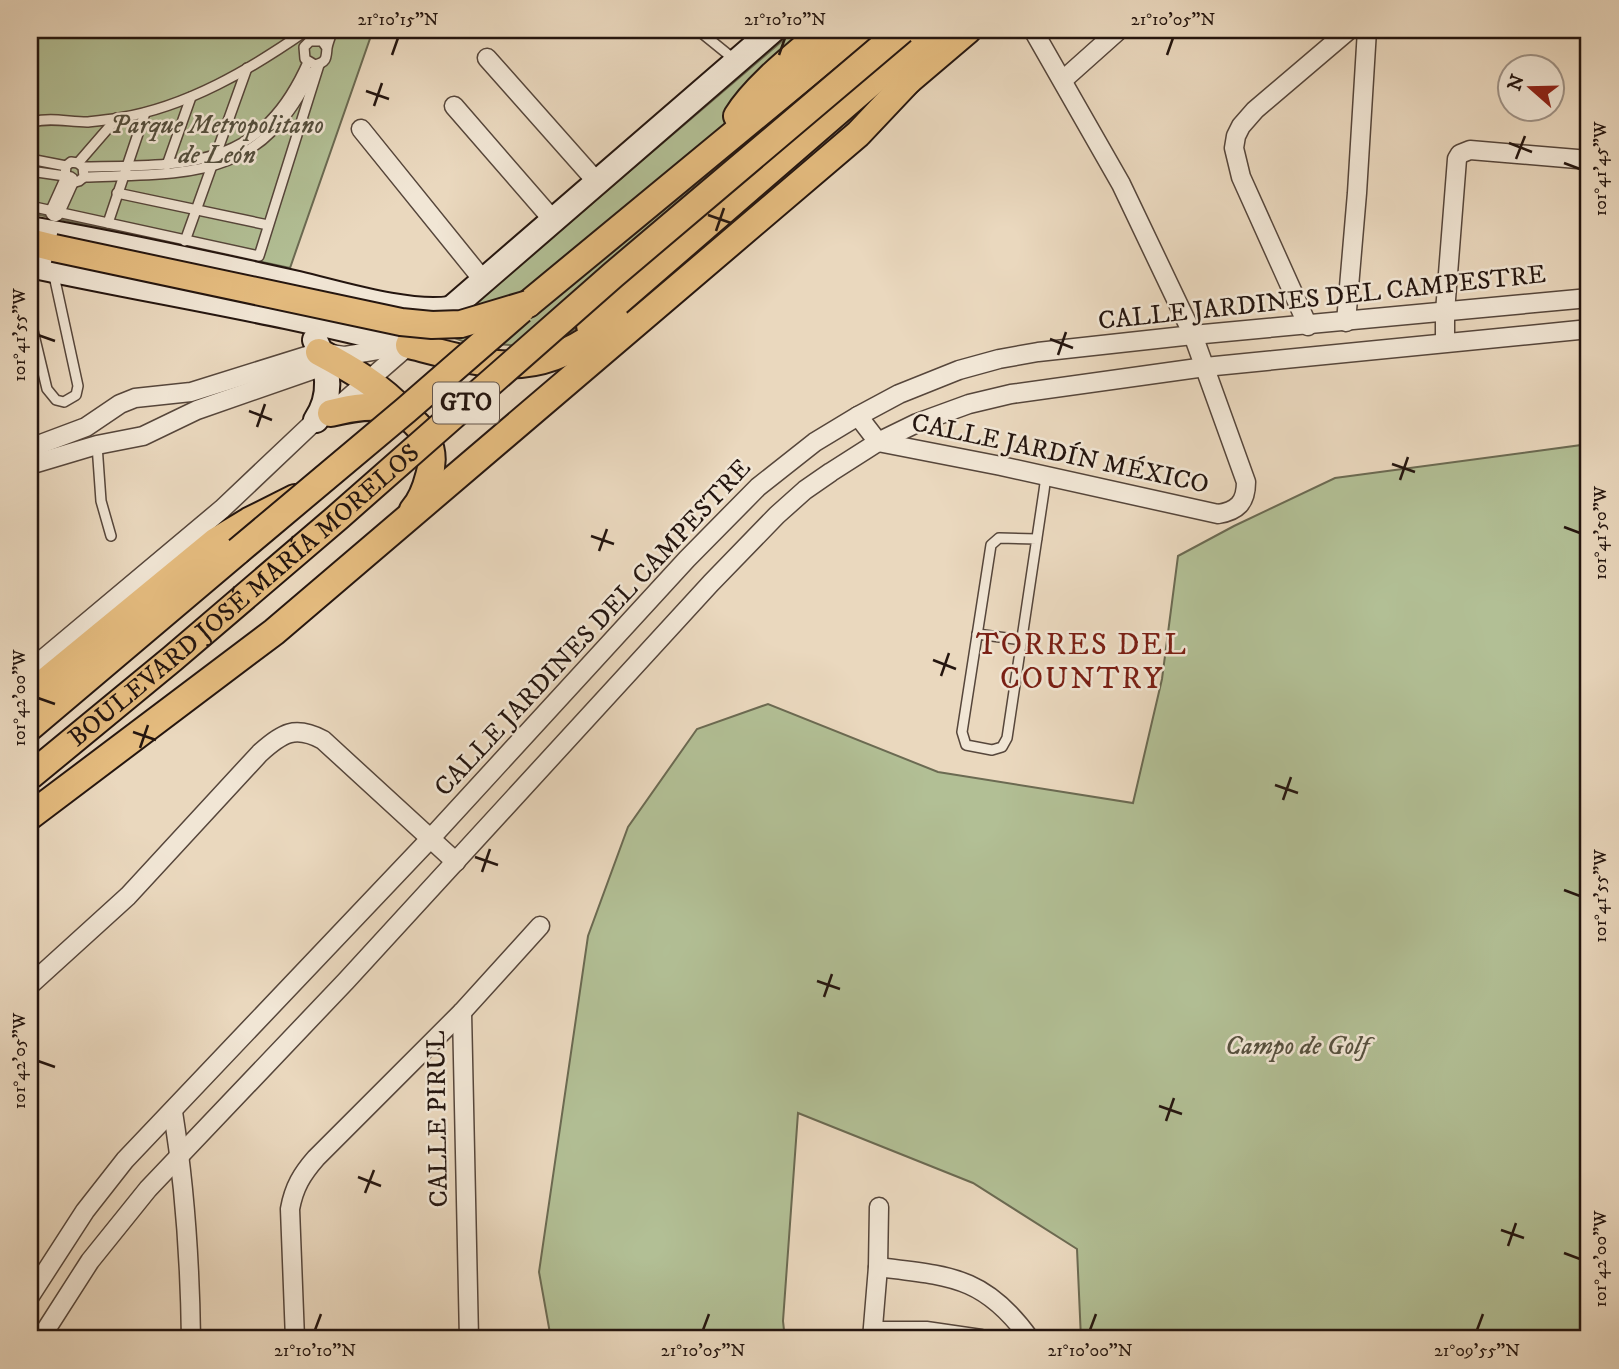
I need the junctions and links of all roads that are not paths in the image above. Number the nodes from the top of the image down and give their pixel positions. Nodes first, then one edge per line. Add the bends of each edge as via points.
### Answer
1 (307, 30) edge
2 (333, 30) edge
3 (698, 30) edge
4 (773, 30) edge
5 (825, 30) edge
6 (860, 30) edge
7 (902, 30) edge
8 (932, 30) edge
9 (968, 30) edge
10 (1032, 30) edge
11 (1119, 30) edge
12 (1349, 30) edge
13 (1367, 30) edge
14 (292, 40) junction
15 (304, 47) junction
16 (327, 48) junction
17 (487, 58) dead end
18 (737, 62) junction
19 (314, 64) junction
20 (247, 68) junction
21 (909, 80) junction
22 (1063, 80) junction
23 (191, 97) junction
24 (454, 106) dead end
25 (145, 113) junction
26 (117, 118) junction
27 (361, 129) dead end
28 (30, 130) edge
29 (723, 141) junction
30 (214, 157) junction
31 (30, 159) edge
32 (1589, 160) edge
33 (167, 165) junction
34 (210, 166) junction
35 (30, 171) edge
36 (125, 171) junction
37 (74, 172) junction
38 (597, 182) junction
39 (117, 193) junction
40 (30, 206) edge
41 (195, 210) junction
42 (55, 212) junction
43 (553, 220) junction
44 (108, 223) junction
45 (268, 225) junction
46 (30, 229) edge
47 (185, 241) junction
48 (41, 256) edge
49 (483, 280) junction
50 (1589, 298) edge
51 (528, 304) junction
52 (257, 308) junction
53 (450, 309) junction
54 (1445, 313) junction
55 (30, 318) edge
56 (1346, 322) junction
57 (1308, 326) junction
58 (1589, 329) edge
59 (1193, 335) junction
60 (1445, 342) junction
61 (409, 345) junction
62 (554, 357) junction
63 (331, 359) junction
64 (1205, 367) junction
65 (368, 382) junction
66 (169, 395) junction
67 (103, 416) junction
68 (858, 416) junction
69 (324, 417) junction
70 (176, 421) junction
71 (412, 422) junction
72 (878, 442) junction
73 (106, 443) junction
74 (30, 448) edge
75 (30, 465) edge
76 (1046, 476) junction
77 (318, 483) junction
78 (398, 527) junction
79 (111, 536) dead end
80 (1037, 539) junction
81 (977, 634) junction
82 (1022, 639) junction
83 (36, 681) edge
84 (30, 727) edge
85 (30, 776) edge
86 (30, 816) edge
87 (430, 839) junction
88 (456, 862) junction
89 (540, 926) dead end
90 (30, 985) edge
91 (462, 1012) junction
92 (173, 1112) junction
93 (180, 1156) junction
94 (879, 1207) dead end
95 (878, 1267) junction
96 (30, 1296) edge
97 (873, 1335) edge
98 (40, 1339) edge
99 (191, 1339) edge
100 (295, 1339) edge
101 (468, 1339) edge
102 (981, 1339) edge
103 (1031, 1339) edge

1 - 14 lane
2 - 16 lane
3 - 18 lane
4 - 18 street
5 - 29 main road via 742,108
6 - 29 main road, BOULEVARD JOSÉ MARÍA MORELOS / GTO
7 - 85 main road, BOULEVARD JOSÉ MARÍA MORELOS / GTO, bridge
8 - 62 main road
9 - 21 main road
10 - 22 street, CALLE JARDÍN MÉXICO
11 - 22 street
12 - 57 street via 1255,110 1241,126 1234,148 1241,177
13 - 56 street
14 - 15 lane
14 - 20 lane
15 - 16 lane via 314,40
15 - 19 lane via 303,55
16 - 19 lane via 326,60
17 - 38 street
18 - 38 street
19 - 30 lane via 258,134
19 - 34 lane via 302,92 261,143 223,164
19 - 45 lane
20 - 23 lane
20 - 30 lane
21 - 62 main road via 630,309 591,339
21 - 78 main road via 858,134
22 - 59 street, CALLE JARDÍN MÉXICO via 1121,184
23 - 25 lane
23 - 33 lane
24 - 43 street
25 - 26 lane
25 - 36 lane
26 - 28 lane via 41,120 33,122
26 - 37 lane
27 - 49 street
29 - 51 main road, BOULEVARD JOSÉ MARÍA MORELOS / GTO
30 - 33 lane
30 - 34 lane
31 - 37 lane
32 - 54 street via 1470,150 1460,154
33 - 36 lane
34 - 36 lane via 166,174
34 - 41 lane
35 - 37 lane
36 - 37 lane
36 - 39 lane
37 - 42 street
38 - 43 street
39 - 41 lane
39 - 44 lane
40 - 42 lane
41 - 45 lane
41 - 47 lane
42 - 44 lane
43 - 49 street
44 - 47 lane
45 - 47 lane via 259,256
46 - 53 street via 375,302
48 - 51 main road, bridge via 401,322 461,324
48 - 52 street
48 - 55 lane via 78,386 76,395 65,402 47,390
49 - 53 street
50 - 54 street, CALLE JARDINES DEL CAMPESTRE
51 - 77 main road, BOULEVARD JOSÉ MARÍA MORELOS / GTO, bridge
52 - 61 street
52 - 63 street via 313,335
53 - 61 street
54 - 56 street, CALLE JARDINES DEL CAMPESTRE
54 - 60 street
56 - 57 street, CALLE JARDINES DEL CAMPESTRE
57 - 59 street, CALLE JARDINES DEL CAMPESTRE
58 - 60 street
59 - 64 street, CALLE JARDÍN MÉXICO
59 - 68 street, CALLE JARDINES DEL CAMPESTRE via 999,359 899,394
60 - 64 street
61 - 62 main road via 505,366
61 - 63 street
61 - 65 street
63 - 65 main road
63 - 66 street
63 - 69 street
63 - 70 street
64 - 72 street via 1011,394 943,413
64 - 76 street, CALLE JARDÍN MÉXICO via 1246,482 1241,505 1234,510 1218,514
65 - 69 street
65 - 71 main road
66 - 67 street via 135,398
66 - 70 street via 178,406
67 - 73 street
67 - 74 street
68 - 72 street, CALLE JARDÍN MÉXICO
68 - 87 street, CALLE JARDINES DEL CAMPESTRE via 815,442 758,487
69 - 71 main road via 355,408 382,408
69 - 83 street
70 - 73 street via 144,436
71 - 78 main road via 426,435 433,464 417,505
72 - 76 street, CALLE JARDÍN MÉXICO
72 - 88 street via 777,514
73 - 75 street
73 - 79 lane via 101,501
76 - 80 lane
77 - 83 main road, bridge via 216,541
77 - 84 main road, BOULEVARD JOSÉ MARÍA MORELOS / GTO, bridge
78 - 86 main road via 274,632
80 - 81 lane via 999,538 991,545
80 - 82 lane
81 - 82 lane
81 - 82 lane via 962,738 965,745 992,750 1002,747 1007,738
87 - 88 street
87 - 90 street via 323,740 300,731 285,734 260,753 128,897
87 - 92 street, CALLE JARDINES DEL CAMPESTRE
88 - 93 street
89 - 91 street
91 - 100 street, CALLE PIRUL via 316,1158 296,1184 290,1209
91 - 101 street, CALLE PIRUL
92 - 93 street
92 - 96 street, CALLE JARDINES DEL CAMPESTRE via 107,1182
93 - 98 street via 113,1230
93 - 99 street
94 - 95 street
95 - 97 street
95 - 103 street via 939,1274 983,1290
97 - 102 street via 936,1332

